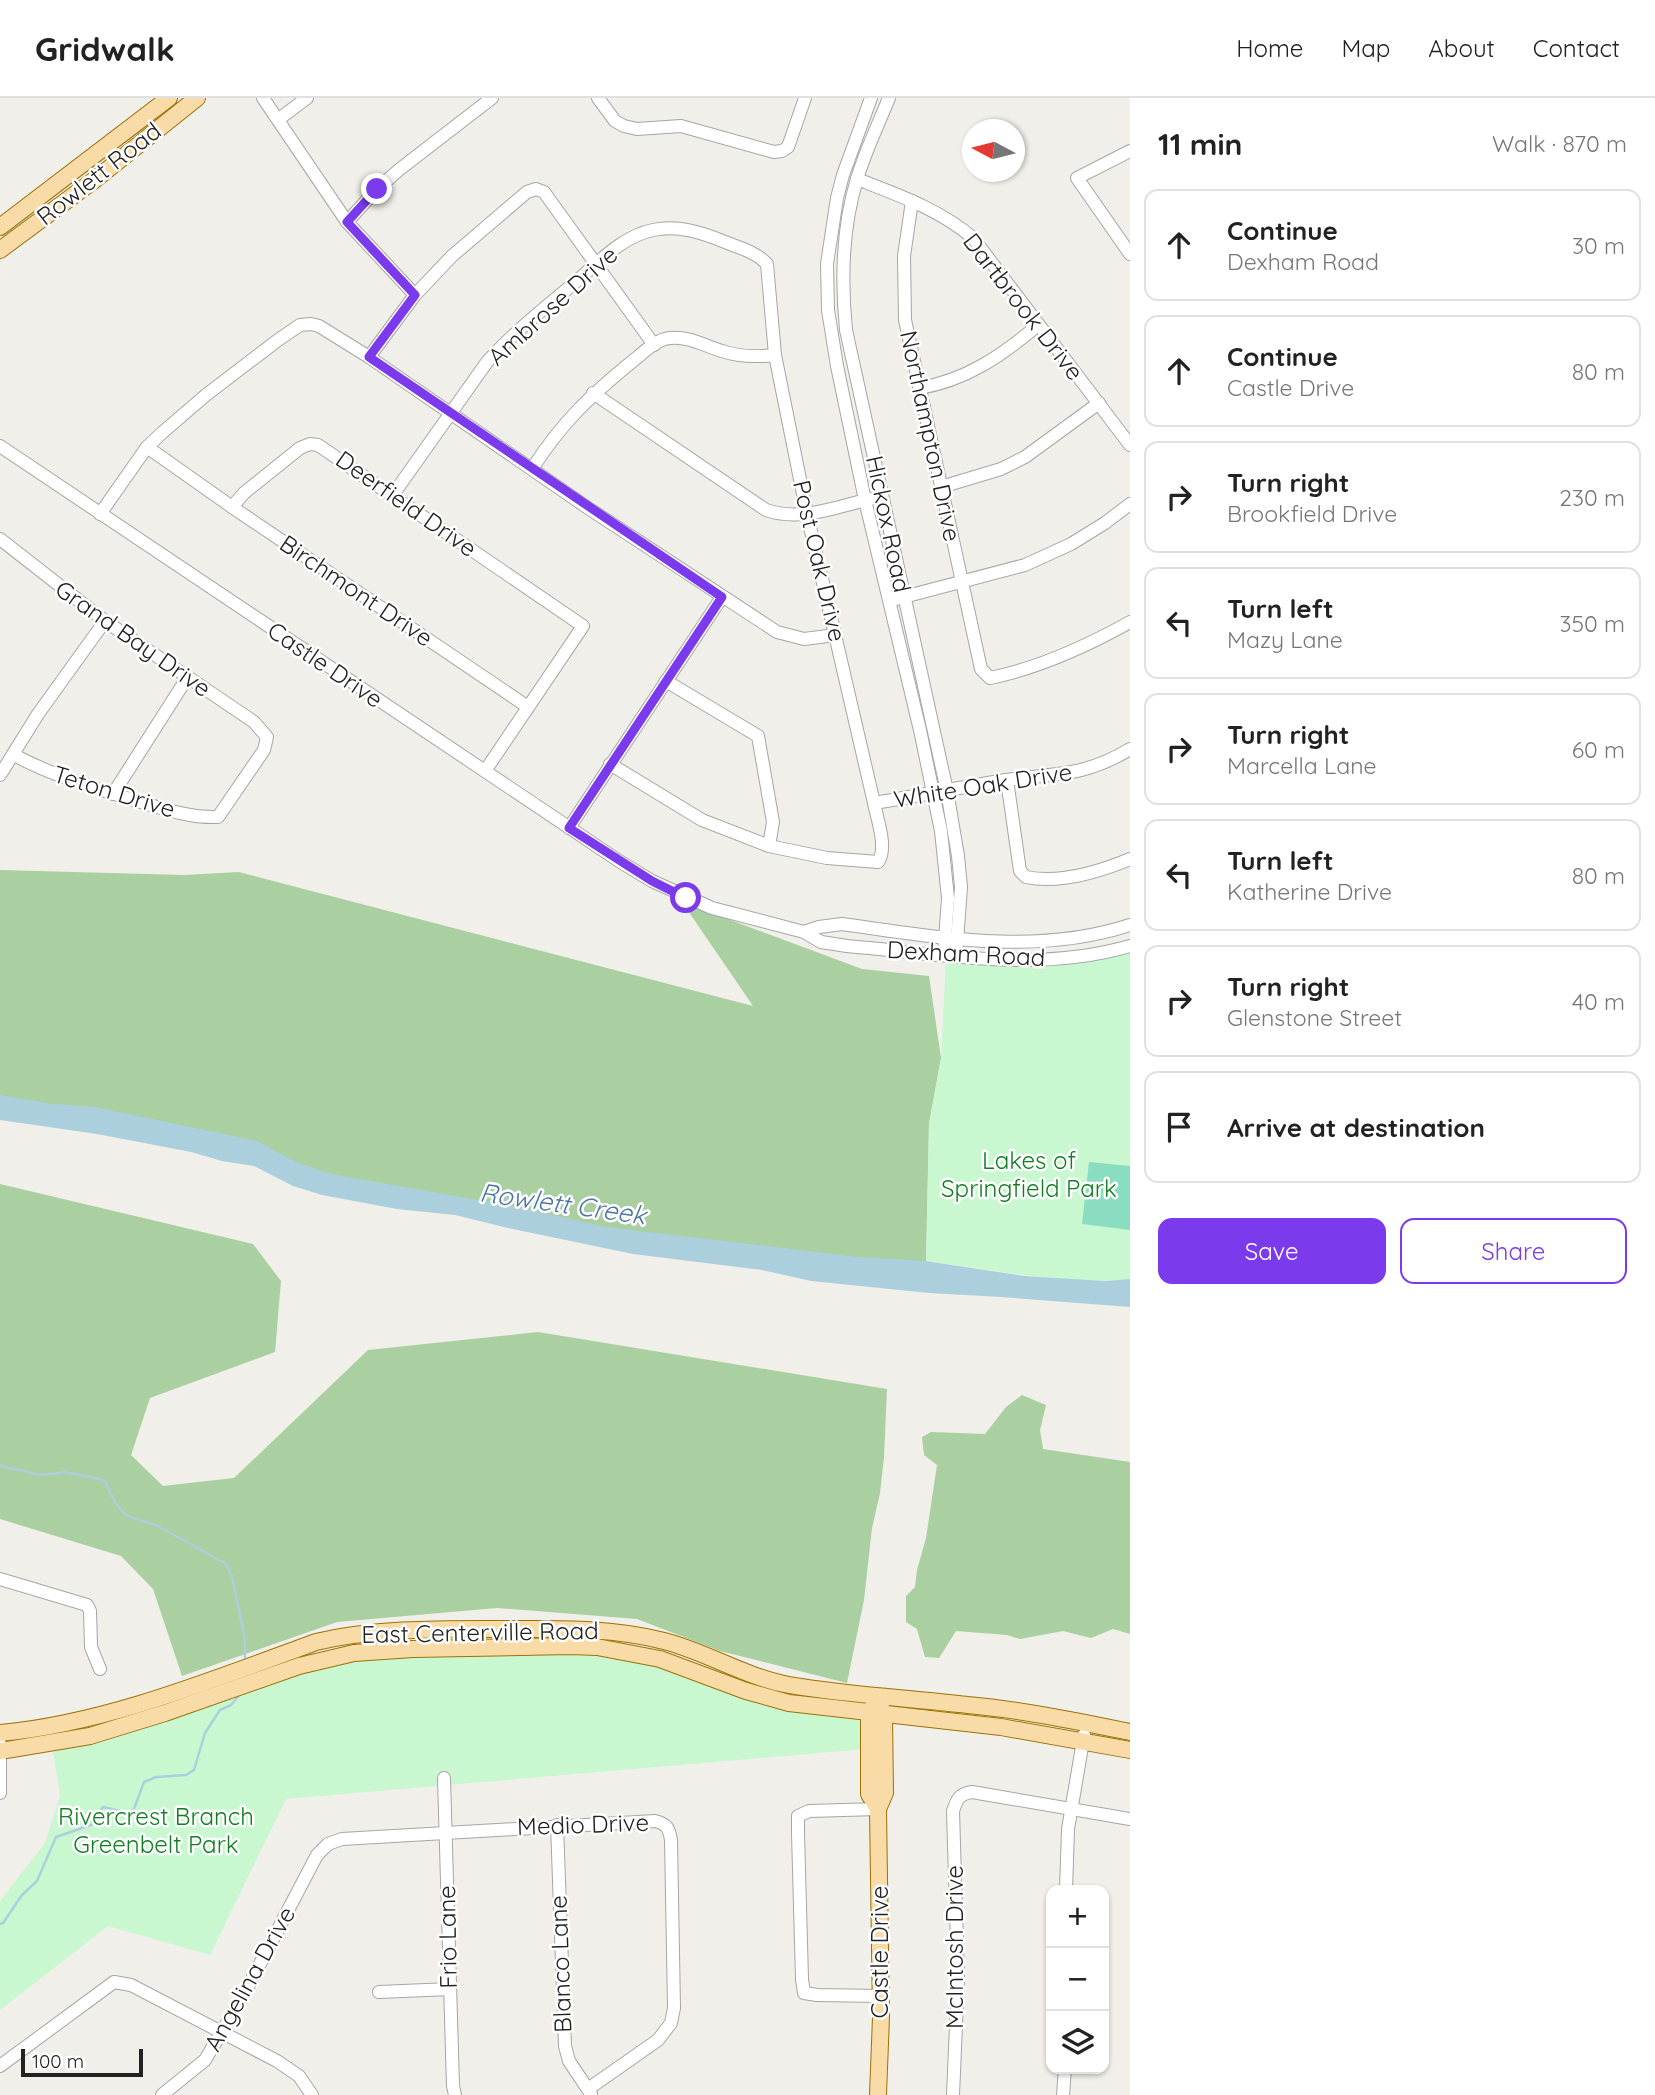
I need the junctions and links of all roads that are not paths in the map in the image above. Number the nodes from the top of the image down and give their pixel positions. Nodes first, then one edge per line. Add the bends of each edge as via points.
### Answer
1 (169, 98) edge
2 (197, 98) edge
3 (263, 98) edge
4 (307, 98) edge
5 (492, 98) edge
6 (598, 98) edge
7 (805, 98) edge
8 (872, 98) edge
9 (889, 98) edge
10 (279, 119) junction
11 (1130, 151) edge
12 (86, 162) junction
13 (97, 178) junction
14 (857, 179) junction
15 (912, 201) junction
16 (347, 222) junction
17 (0, 227) edge
18 (0, 250) edge
19 (1130, 254) edge
20 (597, 263) junction
21 (767, 264) joint
22 (415, 295) junction
23 (1038, 325) junction
24 (654, 345) junction
25 (775, 355) junction
26 (369, 357) junction
27 (919, 388) junction
28 (593, 393) junction
29 (1099, 403) junction
30 (450, 414) junction
31 (1130, 444) edge
32 (0, 446) edge
33 (148, 447) junction
34 (532, 469) junction
35 (941, 487) junction
36 (392, 496) junction
37 (881, 496) junction
38 (865, 500) junction
39 (1130, 504) edge
40 (232, 507) junction
41 (100, 514) junction
42 (807, 514) junction
43 (0, 539) edge
44 (962, 582) junction
45 (722, 597) junction
46 (904, 597) junction
47 (888, 600) junction
48 (105, 621) junction
49 (1130, 622) edge
50 (836, 635) junction
51 (187, 678) junction
52 (666, 681) junction
53 (528, 707) junction
54 (1130, 749) edge
55 (14, 755) junction
56 (610, 764) junction
57 (485, 771) junction
58 (0, 775) edge
59 (1007, 780) junction
60 (947, 791) junction
61 (113, 794) junction
62 (933, 794) junction
63 (874, 803) junction
64 (218, 817) joint
65 (569, 828) junction
66 (769, 846) junction
67 (1130, 859) edge
68 (652, 881) joint
69 (1130, 925) edge
70 (804, 932) junction
71 (951, 938) junction
72 (1130, 946) edge
73 (950, 955) junction
74 (0, 1579) edge
75 (296, 1658) junction
76 (100, 1669) dead end
77 (877, 1696) junction
78 (877, 1715) junction
79 (1086, 1723) junction
80 (0, 1732) edge
81 (1130, 1732) edge
82 (1082, 1741) junction
83 (0, 1744) edge
84 (1130, 1750) edge
85 (0, 1751) edge
86 (444, 1778) dead end
87 (0, 1793) edge
88 (1071, 1807) junction
89 (878, 1810) junction
90 (1130, 1819) edge
91 (557, 1825) junction
92 (446, 1833) junction
93 (321, 1850) joint
94 (1066, 1885) edge
95 (450, 1989) junction
96 (379, 1992) dead end
97 (881, 1996) junction
98 (222, 2032) junction
99 (0, 2066) edge
100 (1065, 2074) edge
101 (590, 2092) edge
102 (162, 2095) edge
103 (313, 2095) edge
104 (455, 2095) edge
105 (878, 2095) edge
106 (953, 2095) edge
107 (1063, 2095) edge

1 - 12 main road, Rowlett Road
2 - 13 main road, Rowlett Road
3 - 10 street
4 - 10 street
5 - 16 street via 400,169
6 - 7 street via 615,121 633,128 681,126 774,152 788,147
8 - 38 street, Hickox Road via 843,175 827,264 831,332
9 - 14 street, Hickox Road
10 - 16 street
11 - 19 street via 1077,178
12 - 13 main road
12 - 17 main road, Rowlett Road
13 - 18 main road, Rowlett Road
14 - 15 street, Dartbrook Drive
14 - 37 street, Hickox Road via 846,235 843,293 846,330
15 - 23 street, Dartbrook Drive via 953,221 973,238
15 - 27 street, Northampton Drive via 903,289
16 - 22 street
20 - 21 street, Ambrose Drive via 628,240 650,230 673,228 702,233 760,256
20 - 22 street via 544,192 536,188 452,256
20 - 24 street
20 - 30 street, Ambrose Drive via 505,342
21 - 25 street, Post Oak Drive
22 - 26 street
23 - 27 street via 962,377
23 - 29 street, Dartbrook Drive
24 - 25 street via 680,338 740,355
24 - 28 street
25 - 42 street, Post Oak Drive
26 - 30 street
26 - 33 street via 319,326 300,325 206,395
27 - 35 street, Northampton Drive
28 - 34 street
28 - 42 street via 755,504 777,514
29 - 31 street, Dartbrook Drive
29 - 35 street via 1025,457 1002,469
30 - 34 street
30 - 36 street, Ambrose Drive
32 - 41 street, Castle Drive
33 - 40 street, Birchmont Drive
33 - 41 street
34 - 45 street
35 - 44 street, Northampton Drive
36 - 40 street, Deerfield Drive via 332,452 310,444 261,478
36 - 53 street, Deerfield Drive via 583,626
37 - 38 street
37 - 46 street, Hickox Road
38 - 42 street
38 - 47 street, Hickox Road
39 - 44 street via 1071,544 1025,565
40 - 53 street, Birchmont Drive
41 - 57 street, Castle Drive
42 - 50 street, Post Oak Drive
43 - 48 street, Grand Bay Drive
44 - 46 street
44 - 49 street, Northampton Drive via 981,669 990,678 1034,666
45 - 50 street via 790,637
45 - 52 street
46 - 47 street
46 - 60 street, Hickox Road
47 - 62 street, Hickox Road
48 - 51 street, Grand Bay Drive
48 - 55 street
50 - 63 street, Post Oak Drive
51 - 61 street
51 - 64 street, Grand Bay Drive via 254,722 267,737 264,750
52 - 56 street
52 - 66 street via 758,736 774,822
53 - 57 street
54 - 59 street, White Oak Drive via 1069,775
55 - 58 street
55 - 61 street, Teton Drive
56 - 65 street
56 - 66 street via 702,820
57 - 65 street, Castle Drive
59 - 60 street, White Oak Drive
59 - 67 street via 1021,874 1068,877
60 - 62 street, White Oak Drive
60 - 71 street, Hickox Road via 961,887
61 - 64 street, Teton Drive via 177,813
62 - 63 street, White Oak Drive
62 - 71 street, Hickox Road via 946,862
63 - 66 street, Post Oak Drive via 882,848 878,862
65 - 68 street, Castle Drive
68 - 70 street, Dexham Road via 712,908
69 - 71 street, Dexham Road via 1073,937 989,942
70 - 71 street, Dexham Road via 842,924
70 - 73 street, Dexham Road via 821,942
71 - 73 street, Hickox Road
72 - 73 street, Dexham Road via 1070,960
74 - 76 street via 87,1605 91,1647
75 - 77 main road, East Centerville Road via 337,1637 412,1630 604,1630 664,1641 780,1683
75 - 78 main road, East Centerville Road via 509,1646 597,1647 680,1664 769,1699
75 - 80 main road, East Centerville Road via 92,1717
75 - 85 main road, East Centerville Road via 200,1700 90,1736
77 - 78 main road, Castle Drive
77 - 79 main road, East Centerville Road
78 - 82 main road, East Centerville Road via 1001,1727
78 - 89 main road, Castle Drive via 869,1794
79 - 81 main road, East Centerville Road
79 - 82 street
82 - 84 main road, East Centerville Road
82 - 88 street
83 - 85 street
85 - 87 street
86 - 92 street, Frio Lane
88 - 90 street
88 - 94 street
88 - 106 street, McIntosh Drive via 972,1792 962,1793 957,1800 953,1811 958,1978
89 - 97 main road, Castle Drive
89 - 97 street via 809,1811 798,1815 798,1833 804,1993
91 - 92 street, Medio Drive
91 - 101 street, Blanco Lane via 565,2046 569,2061
91 - 101 street, Medio Drive via 655,1821 668,1827 671,1840 671,2023 658,2040
92 - 93 street, Medio Drive via 342,1839
92 - 95 street, Frio Lane
93 - 98 street, Angelina Drive
95 - 96 street
95 - 104 street, Frio Lane
97 - 105 main road, Castle Drive
98 - 99 street via 131,1985 114,1982
98 - 102 street, Angelina Drive via 205,2060
98 - 103 street via 299,2076
100 - 107 street

